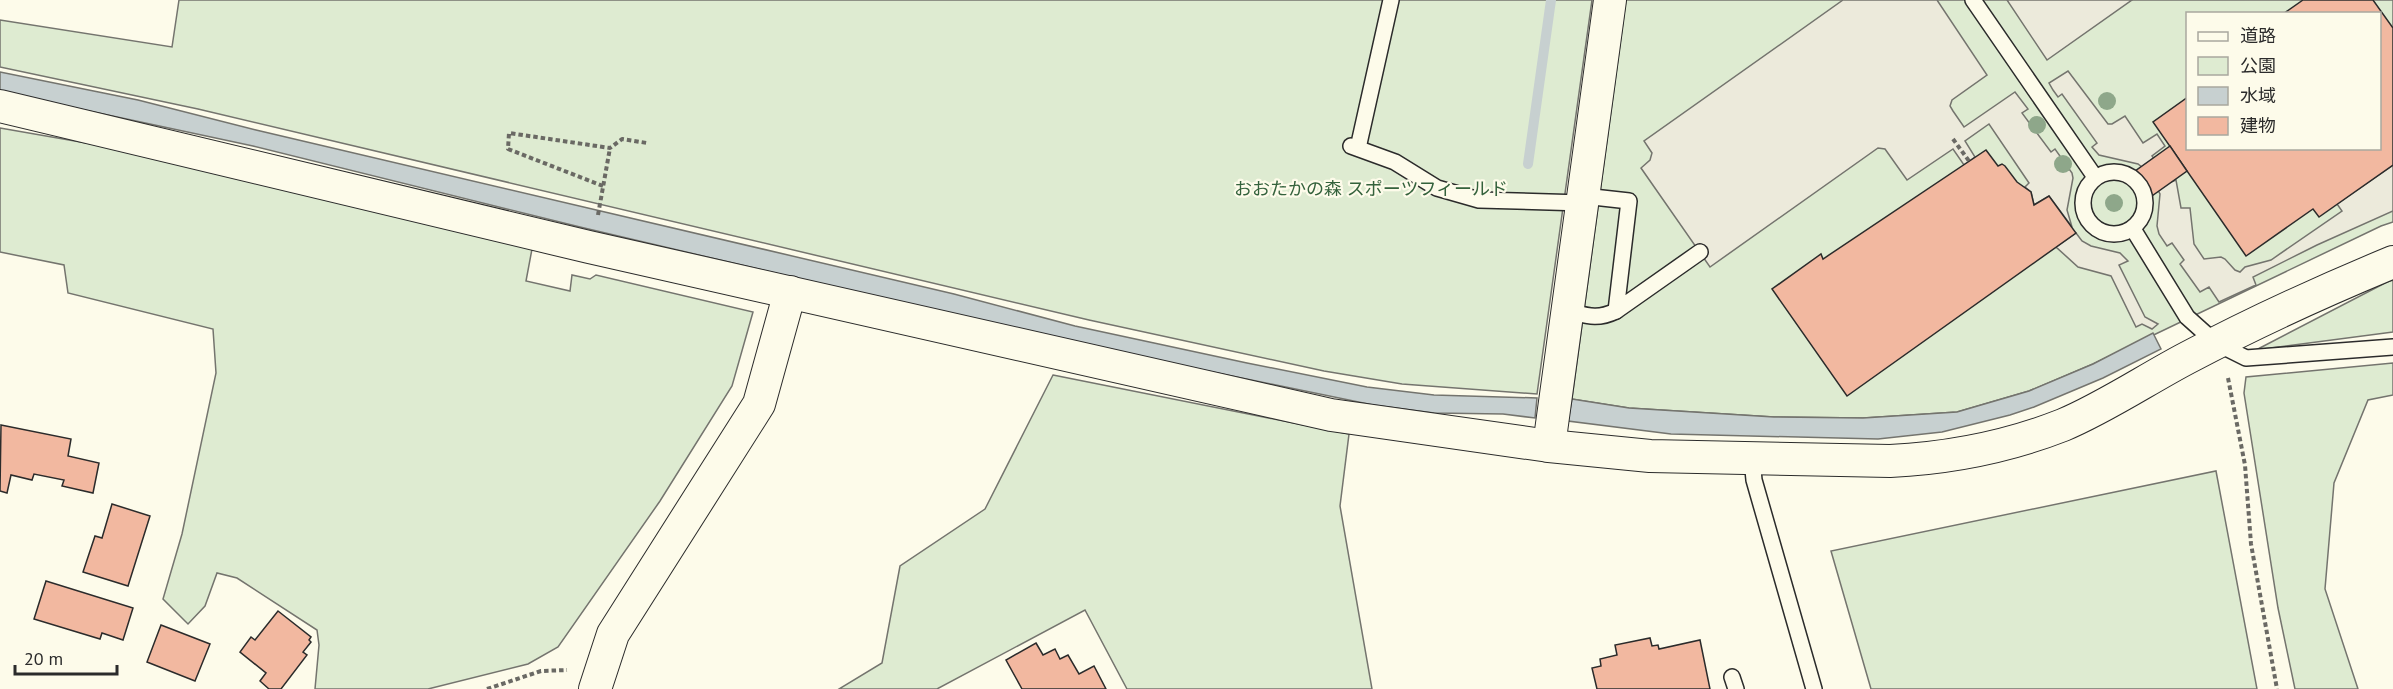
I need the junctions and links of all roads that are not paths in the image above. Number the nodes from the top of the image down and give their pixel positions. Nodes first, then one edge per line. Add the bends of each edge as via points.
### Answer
1 (1391, 0) edge
2 (1610, 0) edge
3 (1973, 0) edge
4 (0, 106) edge
5 (2095, 177) junction
6 (1584, 200) junction
7 (2133, 229) junction
8 (1700, 252) dead end
9 (2393, 262) edge
10 (789, 292) junction
11 (1568, 311) junction
12 (1616, 311) junction
13 (2216, 343) junction
14 (2393, 346) edge
15 (1549, 446) junction
16 (1752, 459) junction
17 (598, 679) edge
18 (1814, 689) edge

1 - 6 lane via 1354,147 1395,162 1437,188 1479,200
2 - 6 street
3 - 5 lane
4 - 10 street
5 - 7 lane via 2114,171 2139,184 2144,213
5 - 7 lane via 2084,194 2088,222 2104,234 2124,234
6 - 11 street
6 - 12 lane via 1629,201
7 - 13 lane via 2187,317
8 - 12 lane
9 - 13 street
10 - 15 street via 1331,415
10 - 17 street via 759,404 613,634
11 - 12 lane via 1604,317
11 - 15 street
13 - 14 lane via 2246,358
13 - 16 street via 2064,425 1972,453 1854,462
15 - 16 street via 1650,456
16 - 18 lane via 1754,480

